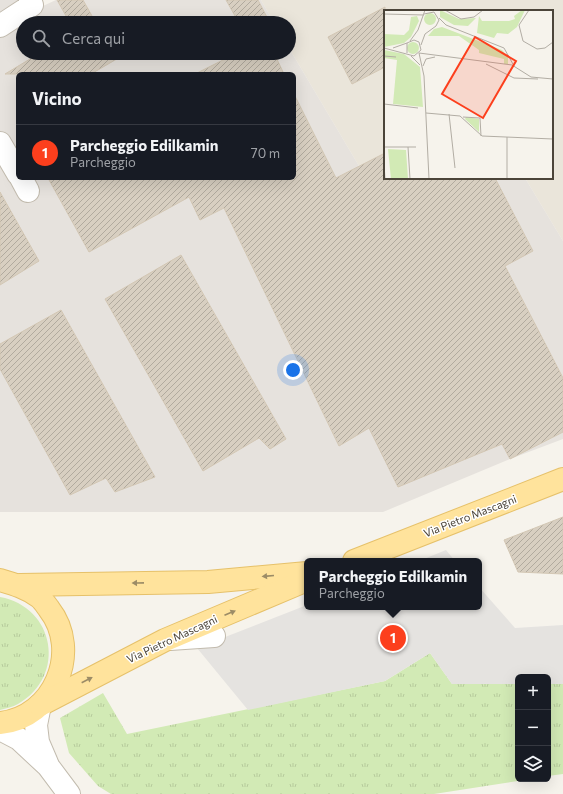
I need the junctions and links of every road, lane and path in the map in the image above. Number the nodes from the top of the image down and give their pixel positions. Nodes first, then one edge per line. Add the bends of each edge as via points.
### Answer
1 (30, 0) edge
2 (0, 26) edge
3 (0, 143) edge
4 (16, 171) edge
5 (563, 479) edge
6 (362, 558) edge
7 (304, 573) edge
8 (304, 581) edge
9 (10, 583) edge
10 (214, 636) dead end
11 (165, 640) junction
12 (40, 705) junction
13 (0, 723) edge
14 (0, 729) edge
15 (48, 766) junction
16 (70, 794) edge

1 - 2 street via 32,5
3 - 4 street
5 - 6 main road, Via Pietro Mascagni
7 -> 9 main road via 208,582
11 -> 8 main road, Via Pietro Mascagni
9 - 12 main road via 40,598 55,617 63,639 63,663 58,678
10 - 11 street
12 -> 11 main road, Via Pietro Mascagni
12 - 13 main road via 25,716
12 - 15 street via 36,725 38,742
14 - 15 street via 19,739
15 - 16 street

